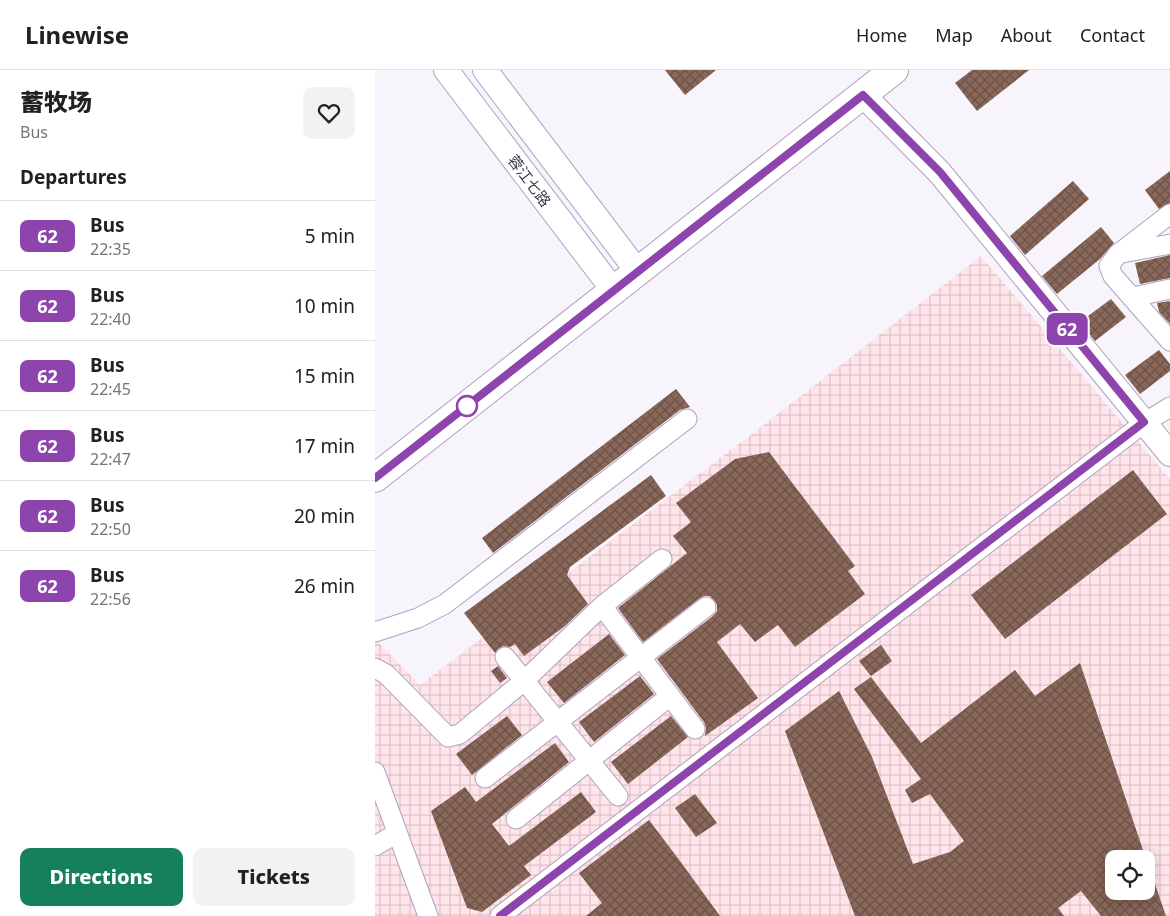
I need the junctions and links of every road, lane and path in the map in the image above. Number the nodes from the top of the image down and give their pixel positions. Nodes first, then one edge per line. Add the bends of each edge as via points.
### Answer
1 (446, 70) edge
2 (485, 70) edge
3 (894, 70) edge
4 (865, 82) edge
5 (1170, 214) edge
6 (1170, 244) edge
7 (1118, 254) junction
8 (632, 265) junction
9 (608, 284) junction
10 (1170, 289) edge
11 (1133, 297) junction
12 (1169, 339) edge
13 (1170, 407) edge
14 (687, 419) dead end
15 (1144, 422) junction
16 (1170, 454) edge
17 (375, 455) edge
18 (375, 478) edge
19 (662, 559) dead end
20 (602, 606) junction
21 (706, 607) dead end
22 (375, 632) edge
23 (505, 657) dead end
24 (641, 657) junction
25 (375, 668) edge
26 (525, 681) junction
27 (670, 696) junction
28 (557, 722) junction
29 (695, 729) dead end
30 (589, 760) junction
31 (375, 772) edge
32 (485, 778) dead end
33 (617, 796) dead end
34 (516, 819) dead end
35 (397, 833) junction
36 (375, 846) edge
37 (428, 916) edge
38 (500, 916) edge

1 - 9 main road, 蓉江七路
2 - 8 main road
3 - 4 highway
4 - 8 highway
4 - 15 main road
5 - 7 street
6 - 7 street
7 - 11 street via 1109,266 1113,276
8 - 9 highway
9 - 17 highway
9 - 18 highway
10 - 11 street
11 - 12 street
13 - 15 street
14 - 22 street via 445,604 418,618
15 - 16 main road
15 - 38 street
19 - 20 street
20 - 24 street
20 - 26 street
21 - 24 street
23 - 26 street
24 - 27 street
24 - 28 street
25 - 26 street via 386,674 448,736 460,734
26 - 28 street
27 - 29 street
27 - 30 street
28 - 30 street
28 - 32 street
30 - 33 street
30 - 34 street
31 - 35 street
35 - 36 street
35 - 37 street

